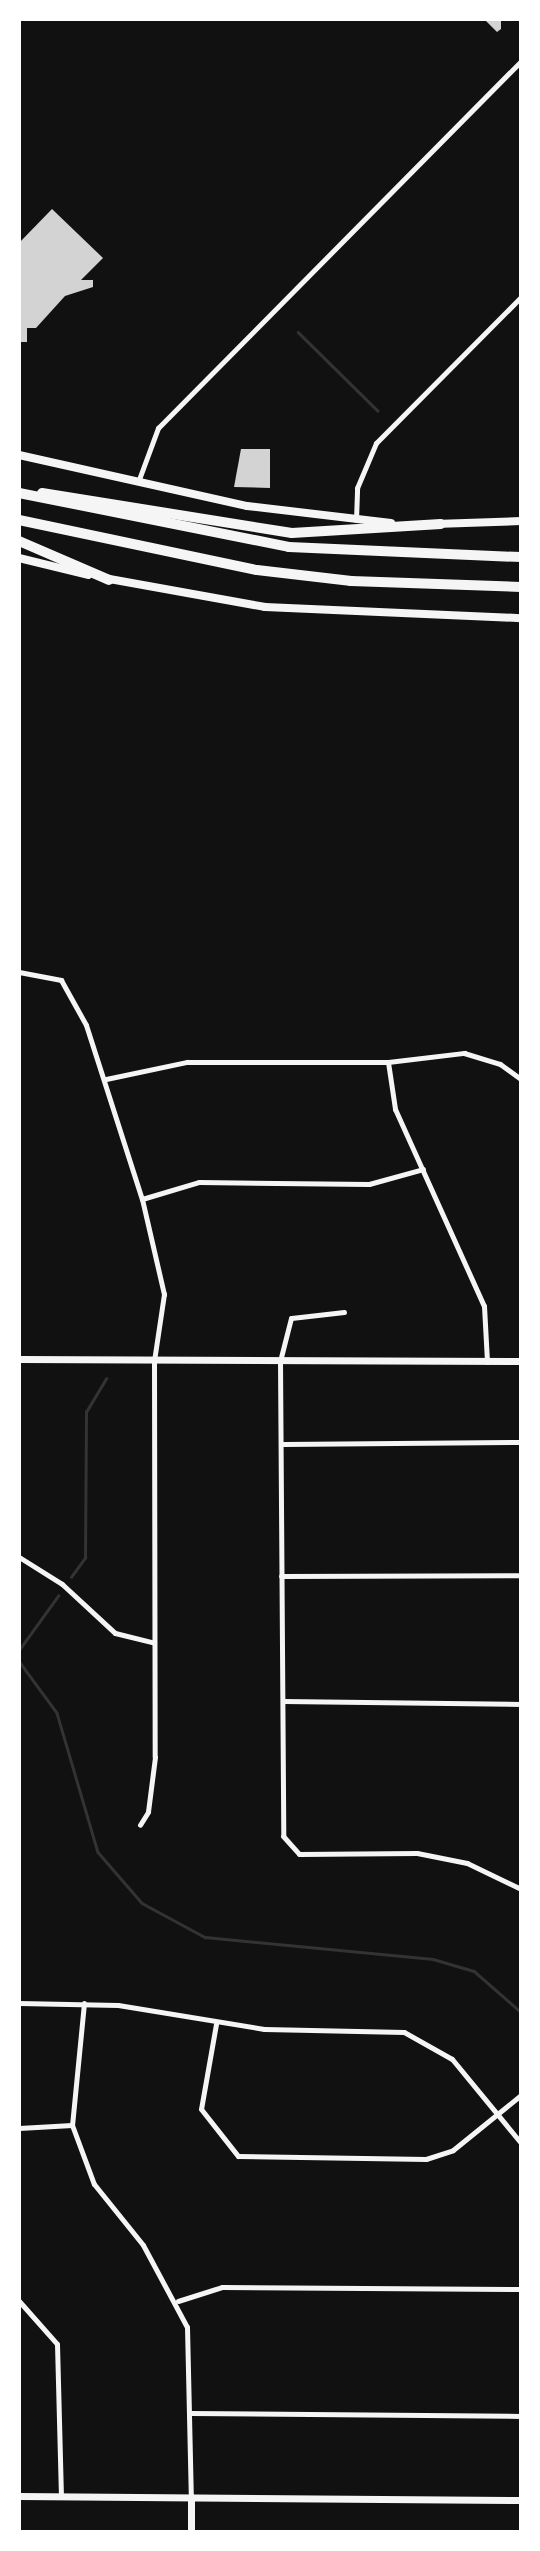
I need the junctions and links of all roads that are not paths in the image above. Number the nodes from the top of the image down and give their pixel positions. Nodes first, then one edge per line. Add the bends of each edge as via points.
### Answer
1 (521, 61) edge
2 (521, 297) edge
3 (19, 455) edge
4 (138, 484) junction
5 (19, 493) edge
6 (19, 520) edge
7 (356, 520) junction
8 (521, 521) edge
9 (441, 524) junction
10 (19, 541) edge
11 (19, 558) edge
12 (521, 558) edge
13 (109, 580) junction
14 (521, 587) edge
15 (521, 618) edge
16 (19, 972) edge
17 (388, 1062) junction
18 (106, 1079) junction
19 (521, 1079) edge
20 (423, 1169) junction
21 (142, 1199) junction
22 (344, 1312) dead end
23 (19, 1359) edge
24 (154, 1361) junction
25 (280, 1361) junction
26 (487, 1362) junction
27 (521, 1362) edge
28 (521, 1442) edge
29 (283, 1444) junction
30 (19, 1558) edge
31 (521, 1575) edge
32 (281, 1576) junction
33 (152, 1642) junction
34 (283, 1701) junction
35 (521, 1704) edge
36 (140, 1825) dead end
37 (521, 1889) edge
38 (19, 2003) edge
39 (84, 2003) junction
40 (216, 2024) junction
41 (521, 2095) edge
42 (497, 2115) junction
43 (72, 2125) junction
44 (19, 2128) edge
45 (521, 2143) edge
46 (521, 2289) edge
47 (19, 2301) edge
48 (177, 2301) junction
49 (190, 2413) junction
50 (521, 2416) edge
51 (19, 2496) edge
52 (61, 2496) junction
53 (191, 2497) junction
54 (521, 2500) edge
55 (191, 2532) edge

1 - 4 street via 167,419 146,447
2 - 7 street via 376,443 357,488
3 - 4 main road
4 - 7 main road
5 - 9 highway via 292,533
5 - 12 highway via 289,547
6 - 14 highway via 257,570 351,581
7 - 9 main road
8 - 9 main road
10 - 13 highway
11 - 13 main road
13 - 15 main road via 265,607
16 - 18 street via 69,988
17 - 18 street via 187,1062
17 - 19 street via 464,1053 484,1056
17 - 20 street via 395,1109
18 - 21 street
20 - 21 street via 369,1185 199,1182
20 - 26 street via 484,1306
21 - 24 street via 164,1294
22 - 25 street via 290,1318
23 - 24 street
24 - 25 street
24 - 33 street
25 - 26 street
25 - 29 street
26 - 27 street
28 - 29 street
29 - 32 street
30 - 33 street via 62,1584 115,1633
31 - 32 street
32 - 34 street
33 - 36 street via 155,1757 148,1812
34 - 35 street
34 - 37 street via 283,1836 292,1850 417,1853 467,1863
38 - 39 street
39 - 40 street
39 - 43 street
40 - 42 street via 404,2032 441,2050
40 - 42 street via 201,2109 238,2156 426,2158 453,2150
41 - 42 street
42 - 45 street
43 - 44 street
43 - 48 street via 94,2184 143,2245
46 - 48 street via 222,2287
47 - 52 street via 57,2344
48 - 49 street via 187,2327
49 - 50 street
49 - 53 street
51 - 52 street
52 - 53 street
53 - 54 street
53 - 55 street

